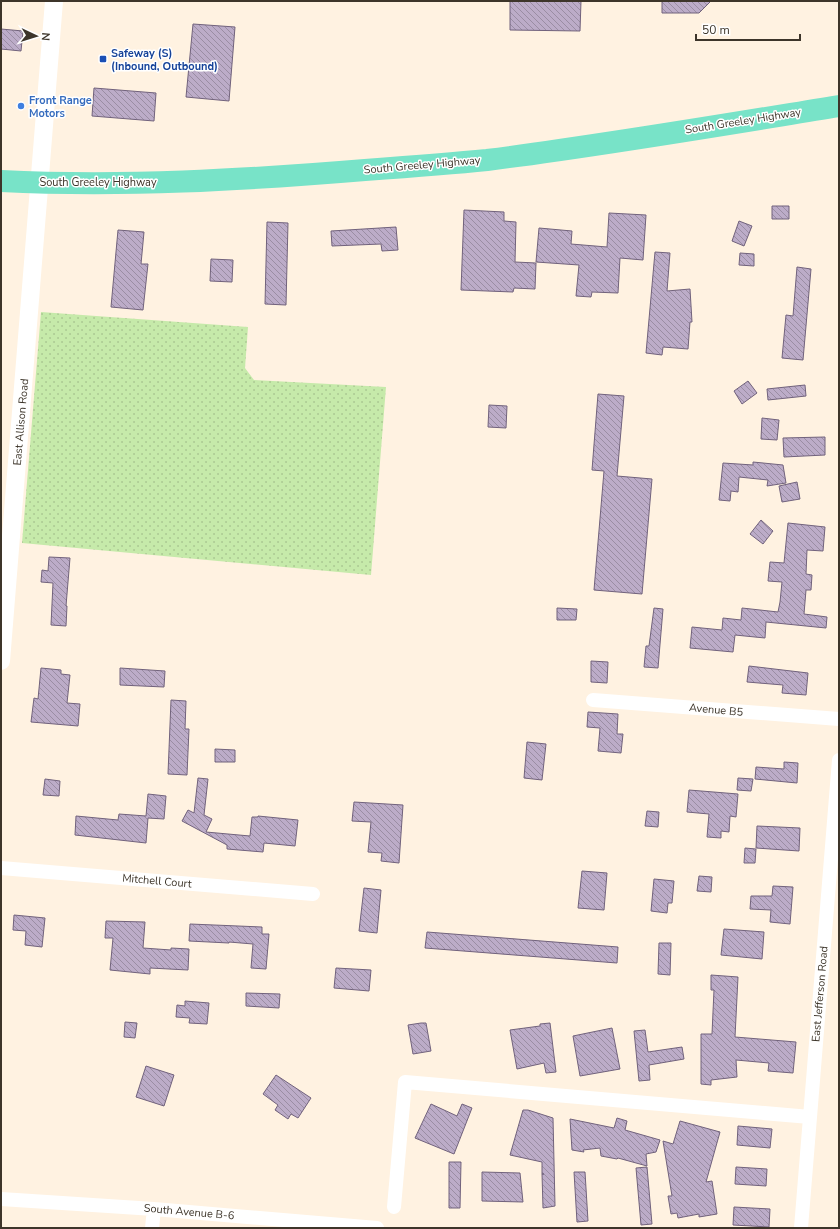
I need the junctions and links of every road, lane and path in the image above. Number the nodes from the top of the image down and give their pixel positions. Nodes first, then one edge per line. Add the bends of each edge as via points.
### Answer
1 (54, 1) edge
2 (839, 106) edge
3 (1, 181) edge
4 (40, 183) junction
5 (1, 661) edge
6 (593, 700) dead end
7 (839, 719) edge
8 (839, 760) edge
9 (1, 868) edge
10 (313, 894) dead end
11 (810, 1117) junction
12 (1, 1199) edge
13 (394, 1207) dead end
14 (154, 1209) junction
15 (347, 1227) edge
16 (152, 1228) edge
17 (376, 1228) edge
18 (801, 1228) edge

1 - 4 street, East Allison Road
2 - 4 highway, South Greeley Highway via 486,160 291,176 191,181
3 - 4 highway, South Greeley Highway
4 - 5 street, East Allison Road
6 - 7 street, Avenue B5
8 - 11 street, East Jefferson Road
9 - 10 street, Mitchell Court
11 - 13 street via 405,1082
11 - 18 street, East Jefferson Road
12 - 14 street, South Avenue B-6
14 - 15 street, South Avenue B-6
14 - 16 street
15 - 17 street, South Avenue B-6

